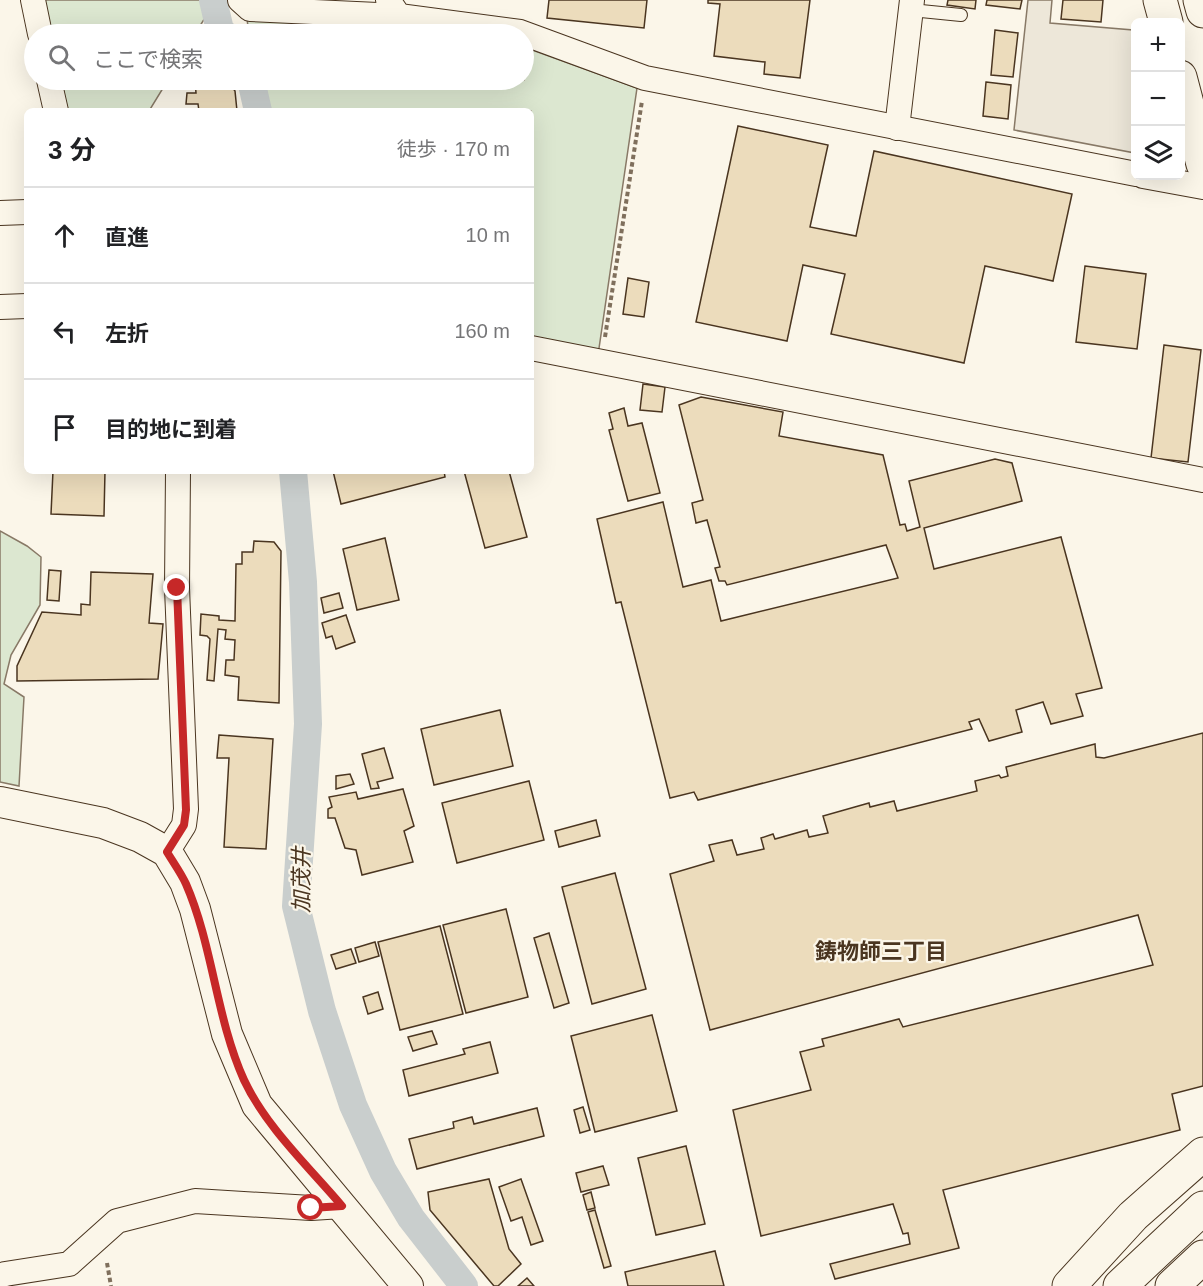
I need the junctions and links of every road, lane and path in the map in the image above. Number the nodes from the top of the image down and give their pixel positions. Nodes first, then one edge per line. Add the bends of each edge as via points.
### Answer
1 (33, 0) edge
2 (240, 0) edge
3 (1160, 0) edge
4 (1200, 0) edge
5 (912, 5) edge
6 (394, 8) edge
7 (1203, 11) edge
8 (961, 15) dead end
9 (1165, 18) edge
10 (38, 24) edge
11 (478, 24) edge
12 (534, 37) edge
13 (645, 78) junction
14 (52, 90) edge
15 (1185, 96) edge
16 (55, 108) edge
17 (897, 128) junction
18 (1203, 164) edge
19 (1131, 173) edge
20 (1165, 180) edge
21 (1203, 187) edge
22 (24, 212) edge
23 (0, 213) edge
24 (24, 306) edge
25 (0, 307) edge
26 (534, 349) edge
27 (602, 361) junction
28 (178, 474) edge
29 (1203, 480) edge
30 (0, 802) edge
31 (167, 852) junction
32 (1203, 1154) edge
33 (342, 1206) junction
34 (1203, 1208) edge
35 (1203, 1257) edge
36 (0, 1277) edge
37 (408, 1286) edge
38 (1069, 1286) edge
39 (1120, 1286) edge
40 (1172, 1286) edge

1 - 10 street
2 - 6 street via 250,9
3 - 9 main road
4 - 7 main road
5 - 8 lane
5 - 17 street
6 - 11 street
12 - 13 street
13 - 17 street
13 - 27 path
14 - 16 street
15 - 18 main road
17 - 19 street
20 - 21 street
22 - 23 street
24 - 25 street
26 - 27 street
27 - 29 street
28 - 31 street via 177,588 186,810 184,825
30 - 31 street via 103,823
31 - 33 street via 195,909 227,1034 244,1079 257,1105
32 - 38 main road via 1133,1216
33 - 36 street via 195,1202 117,1221 69,1264
33 - 37 street
34 - 39 main road
35 - 40 main road

